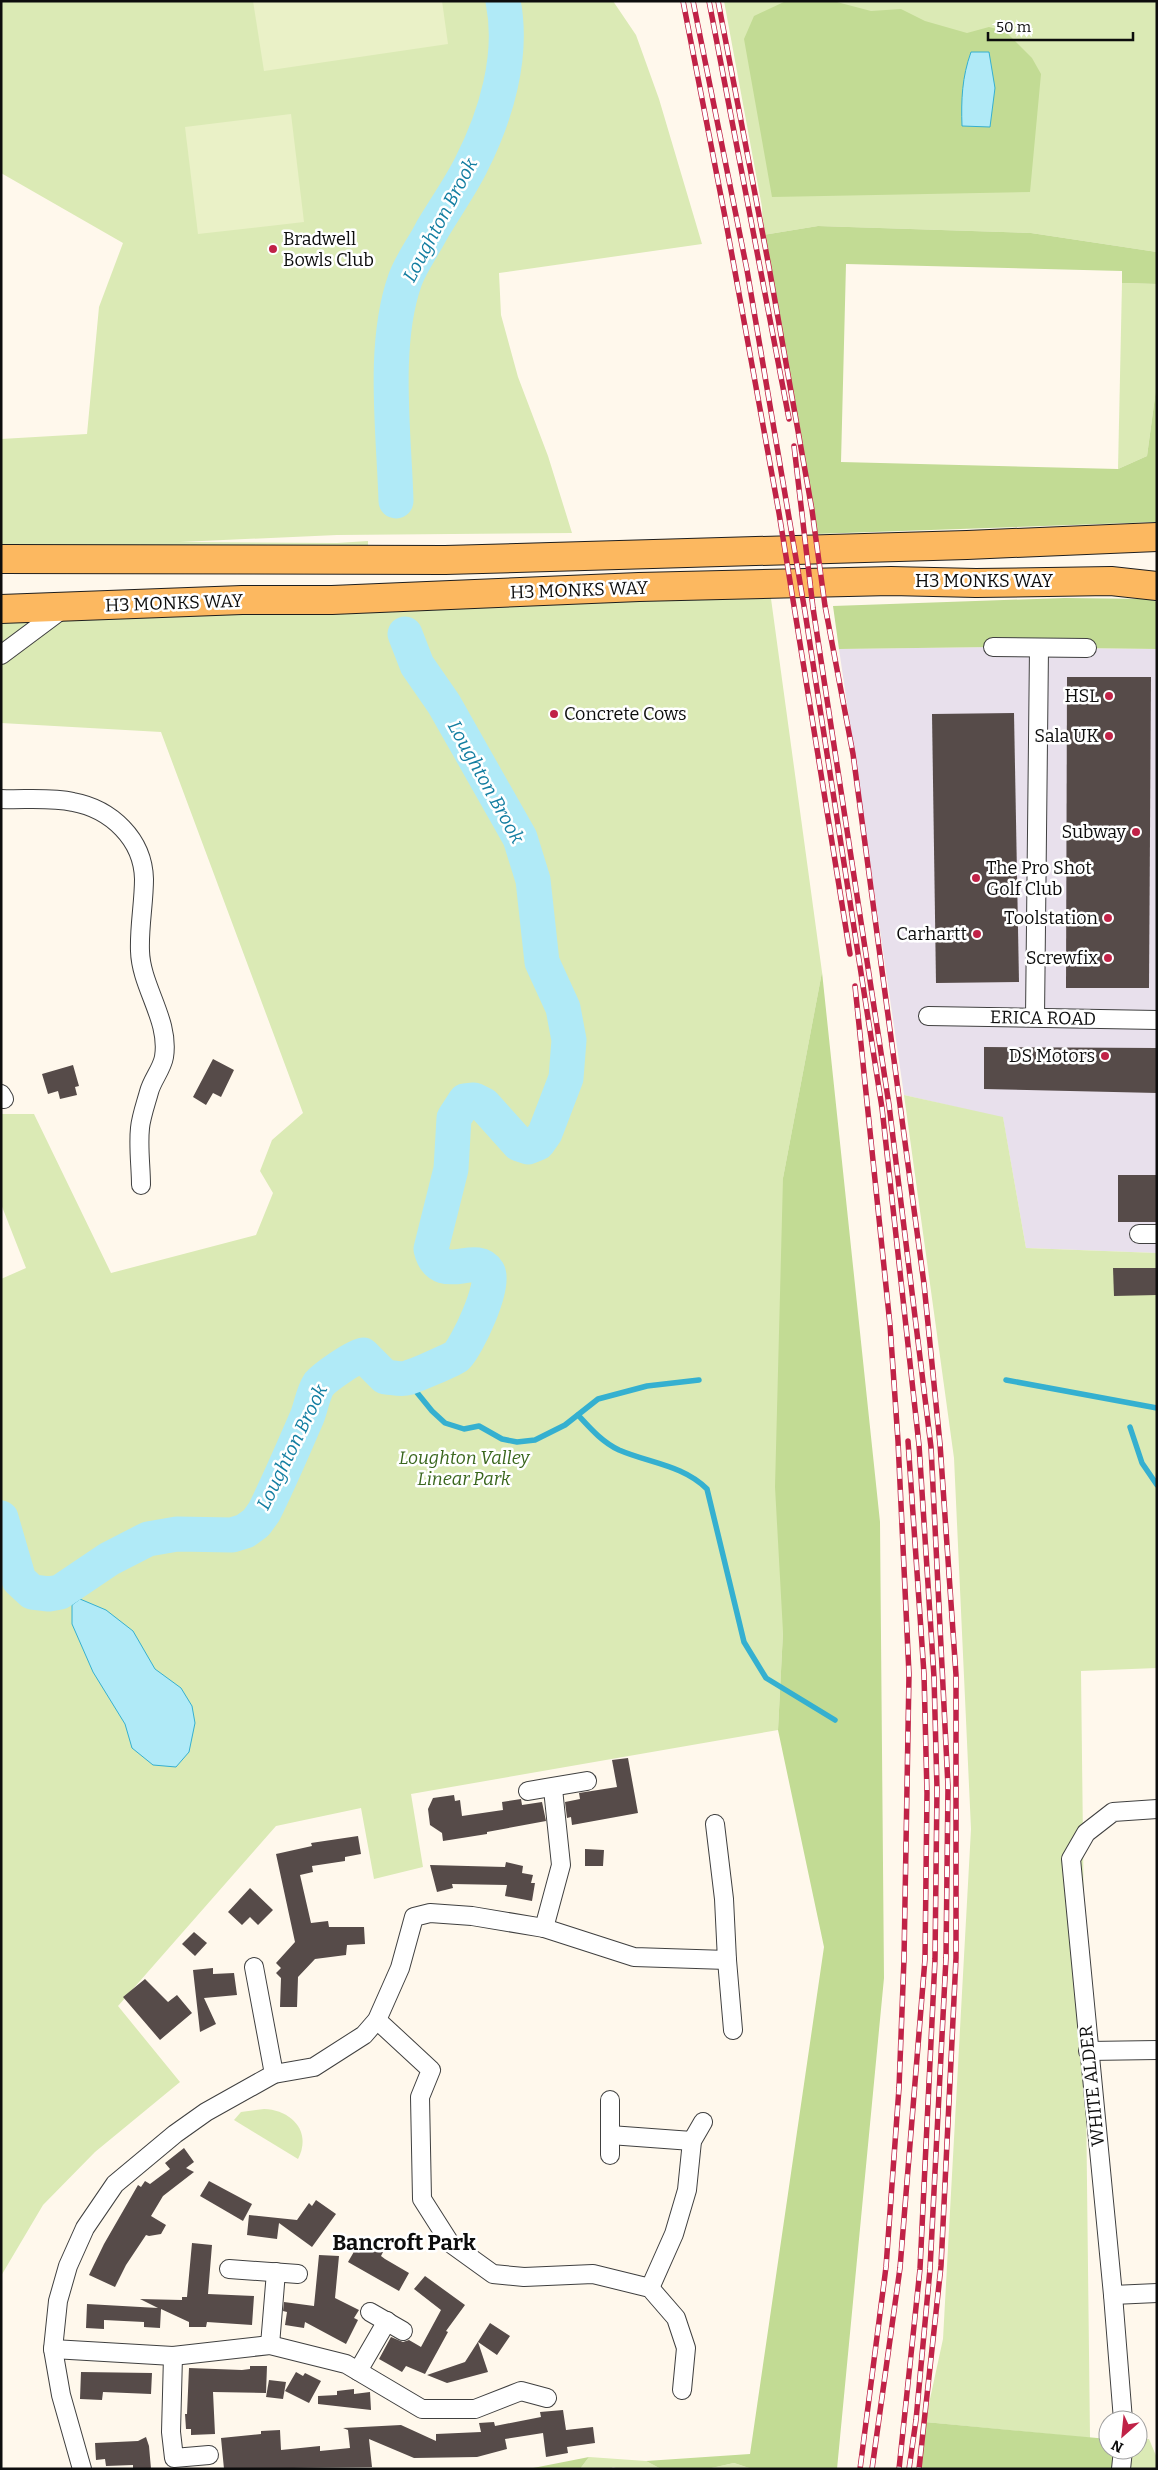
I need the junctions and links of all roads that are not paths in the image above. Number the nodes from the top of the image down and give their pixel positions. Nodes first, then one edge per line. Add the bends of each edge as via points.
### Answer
1 (1157, 537) edge
2 (1, 559) edge
3 (1157, 586) edge
4 (64, 608) junction
5 (1, 609) edge
6 (993, 647) dead end
7 (1039, 648) junction
8 (1087, 648) dead end
9 (1, 655) edge
10 (1, 799) edge
11 (928, 1016) dead end
12 (1035, 1017) junction
13 (1157, 1020) edge
14 (141, 1185) dead end
15 (587, 1782) dead end
16 (553, 1788) junction
17 (528, 1791) dead end
18 (1157, 1810) edge
19 (715, 1824) dead end
20 (544, 1928) junction
21 (727, 1960) junction
22 (254, 1967) dead end
23 (377, 2020) junction
24 (733, 2030) dead end
25 (1157, 2050) edge
26 (1088, 2051) junction
27 (274, 2074) junction
28 (610, 2100) dead end
29 (703, 2122) dead end
30 (610, 2135) junction
31 (692, 2141) junction
32 (610, 2155) dead end
33 (229, 2269) dead end
34 (276, 2272) junction
35 (298, 2274) dead end
36 (650, 2288) junction
37 (1157, 2293) edge
38 (1113, 2295) junction
39 (370, 2312) dead end
40 (387, 2321) junction
41 (403, 2331) dead end
42 (270, 2346) junction
43 (54, 2349) junction
44 (173, 2356) junction
45 (358, 2371) junction
46 (682, 2390) dead end
47 (547, 2398) dead end
48 (1122, 2410) edge
49 (209, 2455) dead end
50 (82, 2469) edge

1 - 2 main road, H3 MONKS WAY via 967,546 445,560
3 - 4 main road, H3 MONKS WAY via 1111,581 891,581
4 - 5 main road, H3 MONKS WAY
4 - 9 street
6 - 7 street
7 - 8 street
7 - 12 street
10 - 14 street via 72,802 97,809 116,821 140,856 144,879 140,967 164,1038 164,1058 150,1089 140,1128
11 - 12 street, ERICA ROAD
12 - 13 street, ERICA ROAD
15 - 16 street
16 - 17 street
16 - 20 street via 561,1865
18 - 26 street, WHITE ALDER via 1113,1812 1086,1832 1071,1859
19 - 21 street
20 - 21 street via 634,1957
20 - 23 street via 472,1916 430,1913 414,1918 400,1968
21 - 24 street
22 - 27 street
23 - 27 street via 364,2035 314,2067
23 - 36 street via 431,2070 420,2097 422,2199 450,2244 493,2274 524,2277 593,2274
25 - 26 street
26 - 38 street, WHITE ALDER
27 - 43 street via 206,2112 115,2184 85,2228 68,2266 58,2301
28 - 30 street
29 - 31 street
30 - 31 street
30 - 32 street
31 - 36 street via 687,2190 674,2234
33 - 34 street
34 - 35 street
34 - 42 street
36 - 46 street via 676,2318 686,2348
37 - 38 street
38 - 48 street, WHITE ALDER
39 - 40 street
40 - 41 street
40 - 45 street
42 - 44 street
42 - 45 street via 346,2364
43 - 44 street
43 - 50 street via 61,2394
44 - 49 street via 171,2432 174,2458
45 - 47 street via 422,2409 475,2409 521,2391

